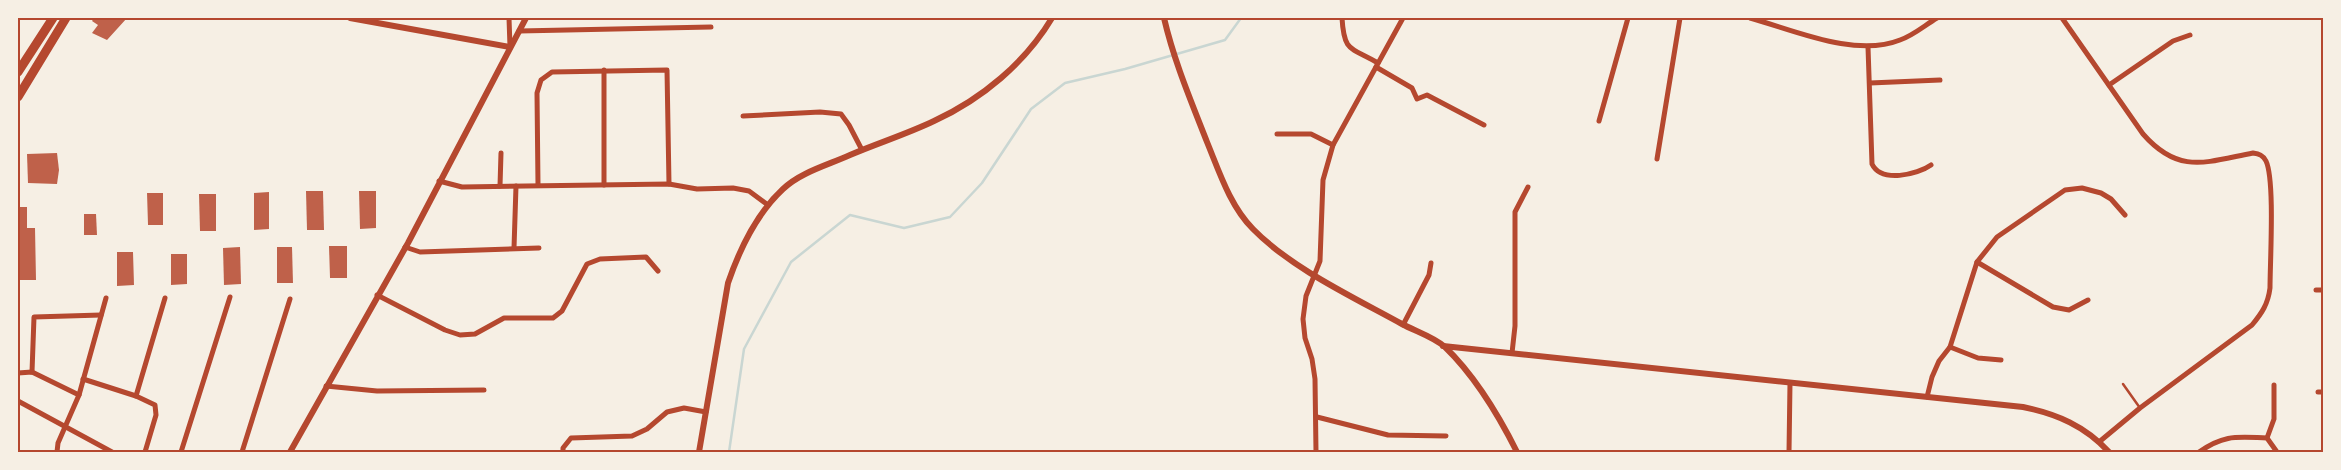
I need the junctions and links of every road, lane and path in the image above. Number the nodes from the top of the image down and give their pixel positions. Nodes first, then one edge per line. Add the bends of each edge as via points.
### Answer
1 (53, 18) edge
2 (66, 18) edge
3 (350, 18) edge
4 (509, 18) edge
5 (526, 18) edge
6 (1052, 18) edge
7 (1164, 18) edge
8 (1342, 18) edge
9 (1403, 18) edge
10 (1628, 18) edge
11 (1680, 18) edge
12 (1750, 18) edge
13 (1937, 18) edge
14 (2062, 18) edge
15 (711, 27) dead end
16 (519, 31) junction
17 (2190, 35) dead end
18 (510, 47) junction
19 (1868, 47) junction
20 (1377, 65) junction
21 (18, 70) edge
22 (604, 70) junction
23 (1940, 80) dead end
24 (1870, 83) junction
25 (2109, 85) junction
26 (18, 97) edge
27 (743, 116) dead end
28 (1599, 121) dead end
29 (1484, 125) dead end
30 (1277, 134) dead end
31 (1333, 145) junction
32 (862, 150) junction
33 (501, 153) dead end
34 (1657, 159) dead end
35 (1931, 166) dead end
36 (439, 181) junction
37 (669, 184) junction
38 (538, 185) junction
39 (604, 185) junction
40 (500, 186) junction
41 (516, 186) junction
42 (1528, 187) dead end
43 (768, 205) junction
44 (2125, 215) dead end
45 (405, 247) junction
46 (514, 248) junction
47 (539, 248) dead end
48 (1977, 262) junction
49 (1431, 263) dead end
50 (658, 271) dead end
51 (1314, 274) junction
52 (2316, 290) dead end
53 (2324, 290) edge
54 (377, 295) junction
55 (230, 297) dead end
56 (106, 298) dead end
57 (165, 298) dead end
58 (290, 299) dead end
59 (2088, 300) dead end
60 (101, 315) junction
61 (1403, 324) junction
62 (1443, 346) junction
63 (1950, 346) junction
64 (1512, 353) junction
65 (2001, 360) dead end
66 (18, 372) edge
67 (32, 372) junction
68 (83, 379) junction
69 (1790, 383) junction
70 (2122, 384) dead end
71 (2274, 385) dead end
72 (326, 386) junction
73 (484, 390) dead end
74 (79, 395) junction
75 (136, 396) junction
76 (1928, 397) junction
77 (18, 401) edge
78 (2140, 408) junction
79 (706, 412) junction
80 (1317, 417) junction
81 (66, 426) junction
82 (1446, 436) dead end
83 (2267, 438) junction
84 (2099, 442) junction
85 (563, 450) edge
86 (57, 452) edge
87 (112, 452) edge
88 (145, 452) edge
89 (181, 452) edge
90 (242, 452) edge
91 (290, 452) edge
92 (699, 452) edge
93 (1316, 452) edge
94 (1517, 452) edge
95 (1789, 452) edge
96 (2108, 452) edge
97 (2199, 452) edge
98 (2277, 452) edge

1 - 21 highway
2 - 26 highway
3 - 18 street
4 - 18 street
5 - 16 street
6 - 32 street via 1021,58 975,99 935,121
7 - 51 street via 1180,73 1221,177 1242,215 1267,242
8 - 20 street via 1343,39 1347,46
9 - 20 street
10 - 28 street
11 - 34 street
12 - 19 street via 1826,40
13 - 19 street via 1901,40
14 - 25 street
15 - 16 street
16 - 18 street
17 - 25 street via 2173,41
18 - 36 street
19 - 24 street
20 - 29 street via 1412,88 1417,99 1427,95
20 - 31 street
22 - 37 street via 668,70
22 - 38 street via 552,72 541,80 538,93
22 - 39 street
23 - 24 street
24 - 35 street via 1872,164 1876,171 1881,174 1919,173
25 - 78 street via 2155,148 2184,162 2203,164 2260,155 2265,160 2270,179 2270,288 2266,308 2252,325
27 - 32 street via 840,114 850,125
30 - 31 street via 1311,134
31 - 51 street via 1323,180 1322,242 1320,261
32 - 43 street via 806,174 784,188
33 - 40 street
36 - 40 street via 462,187
36 - 45 street
37 - 39 street
37 - 43 street via 697,189 749,191
38 - 39 street
38 - 41 street
40 - 41 street
41 - 46 street
42 - 64 street via 1515,212
43 - 79 street via 748,236 728,283
44 - 48 street via 2101,193 2082,188 2065,190 1997,238
45 - 46 street via 420,252
45 - 54 street
46 - 47 street
48 - 59 street via 2053,307 2069,310
48 - 63 street
49 - 61 street via 1429,275
50 - 54 street via 646,258 600,259 587,264 562,311 553,318 504,318 475,334 460,335 445,330
51 - 61 street
51 - 80 street via 1306,296 1303,319 1316,379
52 - 53 street
54 - 72 street
55 - 89 street
56 - 60 street
57 - 75 street
58 - 90 street
60 - 67 street via 34,318
60 - 68 street
61 - 62 street
62 - 64 street
62 - 94 street via 1489,404
63 - 65 street via 1978,358
63 - 76 street via 1932,377
64 - 69 street
66 - 67 street
67 - 74 street
68 - 74 street
68 - 75 street
69 - 76 street
69 - 95 street
70 - 78 lane
71 - 83 street via 2274,419
72 - 73 street via 377,391
72 - 91 street
74 - 81 street
75 - 88 street via 153,402 157,408
76 - 84 street via 2046,412 2077,426
77 - 81 street
78 - 84 street
79 - 85 street via 684,408 667,412 632,436 571,438
79 - 92 street
80 - 82 street via 1388,435
80 - 93 street
81 - 86 street
81 - 87 street
83 - 97 street via 2231,436
83 - 98 street
84 - 96 street

